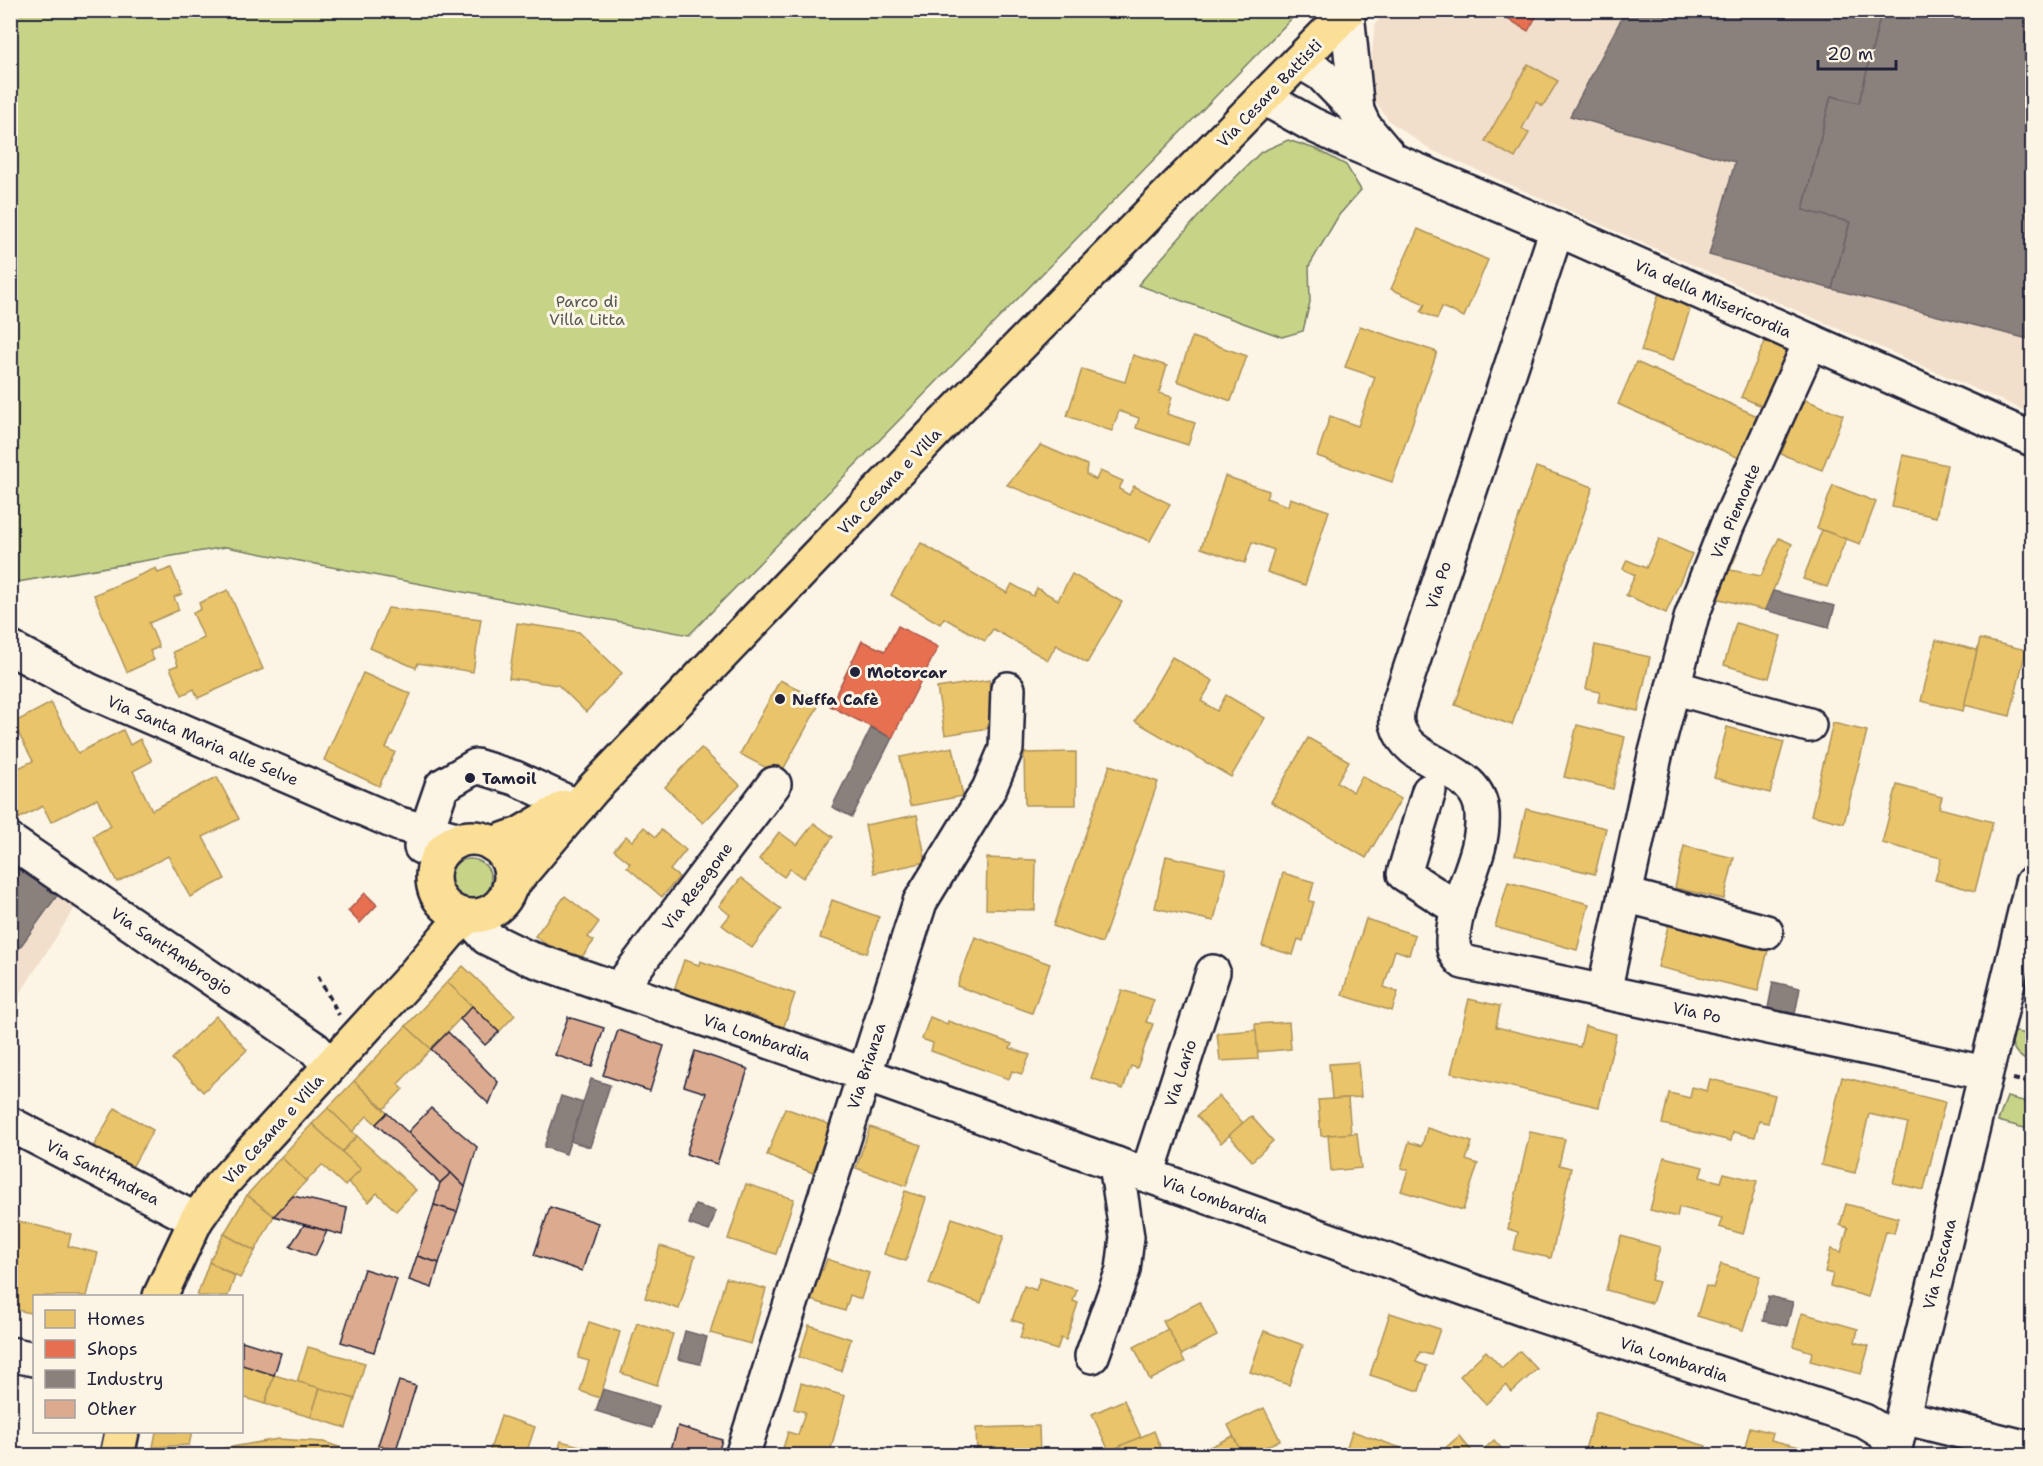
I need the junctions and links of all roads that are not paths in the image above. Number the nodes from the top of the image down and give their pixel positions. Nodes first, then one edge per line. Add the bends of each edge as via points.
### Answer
1 (1348, 12) edge
2 (1299, 61) junction
3 (1264, 98) junction
4 (1357, 111) junction
5 (1392, 159) junction
6 (1189, 176) joint
7 (1557, 230) junction
8 (1811, 341) junction
9 (2032, 439) edge
10 (10, 648) edge
11 (1673, 687) junction
12 (1008, 689) dead end
13 (1809, 725) dead end
14 (774, 784) dead end
15 (1429, 791) dead end
16 (580, 800) junction
17 (10, 842) edge
18 (420, 843) junction
19 (492, 844) junction
20 (2032, 883) edge
21 (1625, 895) junction
22 (440, 900) junction
23 (490, 904) junction
24 (1458, 909) junction
25 (1766, 932) dead end
26 (1213, 972) dead end
27 (411, 978) junction
28 (619, 989) junction
29 (1604, 992) junction
30 (323, 1058) junction
31 (1985, 1073) junction
32 (863, 1074) junction
33 (10, 1124) edge
34 (1116, 1164) junction
35 (1147, 1175) junction
36 (196, 1220) junction
37 (160, 1295) edge
38 (10, 1354) edge
39 (1092, 1356) dead end
40 (33, 1359) edge
41 (1903, 1417) junction
42 (122, 1433) edge
43 (2032, 1446) edge
44 (1894, 1454) edge
45 (117, 1455) edge
46 (742, 1455) edge

1 - 2 main road, Via Cesare Battisti
1 - 4 street, Via della Misericordia
2 - 3 main road, Via Cesare Battisti
2 - 4 street, Via della Misericordia via 1321,74
3 - 5 street, Via della Misericordia via 1311,124
3 - 6 main road, Via Cesare Battisti
4 - 5 street, Via della Misericordia via 1364,126
5 - 7 street, Via della Misericordia
6 - 16 main road, Via Cesana e Villa
7 - 8 street, Via della Misericordia
7 - 24 street, Via Po via 1398,706 1397,723 1405,741 1465,780 1482,810 1479,848
8 - 9 street, Via della Misericordia
8 - 11 street, Via Piemonte via 1727,526 1696,604
10 - 18 street, Via Santa Maria alle Selve via 90,692
11 - 13 street
11 - 21 street, Via Piemonte
12 - 32 street, Via Brianza via 1006,749 989,789 920,902
14 - 28 street, Via Resegone
15 - 24 street via 1404,874
16 - 18 street via 476,766 442,786
16 - 19 main road, Via Cesana e Villa via 520,834
16 - 23 main road, Via Cesana e Villa
17 - 30 street, Via Sant'Ambrogio
18 - 19 main road via 439,855 460,840 477,838
18 - 22 main road
19 - 23 main road via 506,858 511,878
20 - 31 street, Via Toscana
21 - 25 street
21 - 29 street, Via Piemonte
22 - 23 main road via 457,913
22 - 27 main road, Via Cesana e Villa
23 - 27 main road, Via Cesana e Villa via 449,933
23 - 28 street, Via Lombardia via 487,938 526,957
24 - 29 street, Via Po via 1453,943 1455,954 1463,962
26 - 35 street, Via Lario
27 - 30 main road, Via Cesana e Villa
28 - 32 street, Via Lombardia
29 - 31 street, Via Po
30 - 36 main road, Via Cesana e Villa
31 - 41 street, Via Toscana
32 - 34 street, Via Lombardia
32 - 46 street, Via Brianza
33 - 36 street, Via Sant'Andrea
34 - 35 street, Via Lombardia
34 - 39 street via 1127,1237 1123,1270
35 - 44 street, Via Lombardia via 1534,1313 1864,1421 1884,1433
36 - 37 main road, Via Cesana e Villa
38 - 40 street
41 - 43 street
41 - 44 street, Via Toscana
42 - 45 main road

